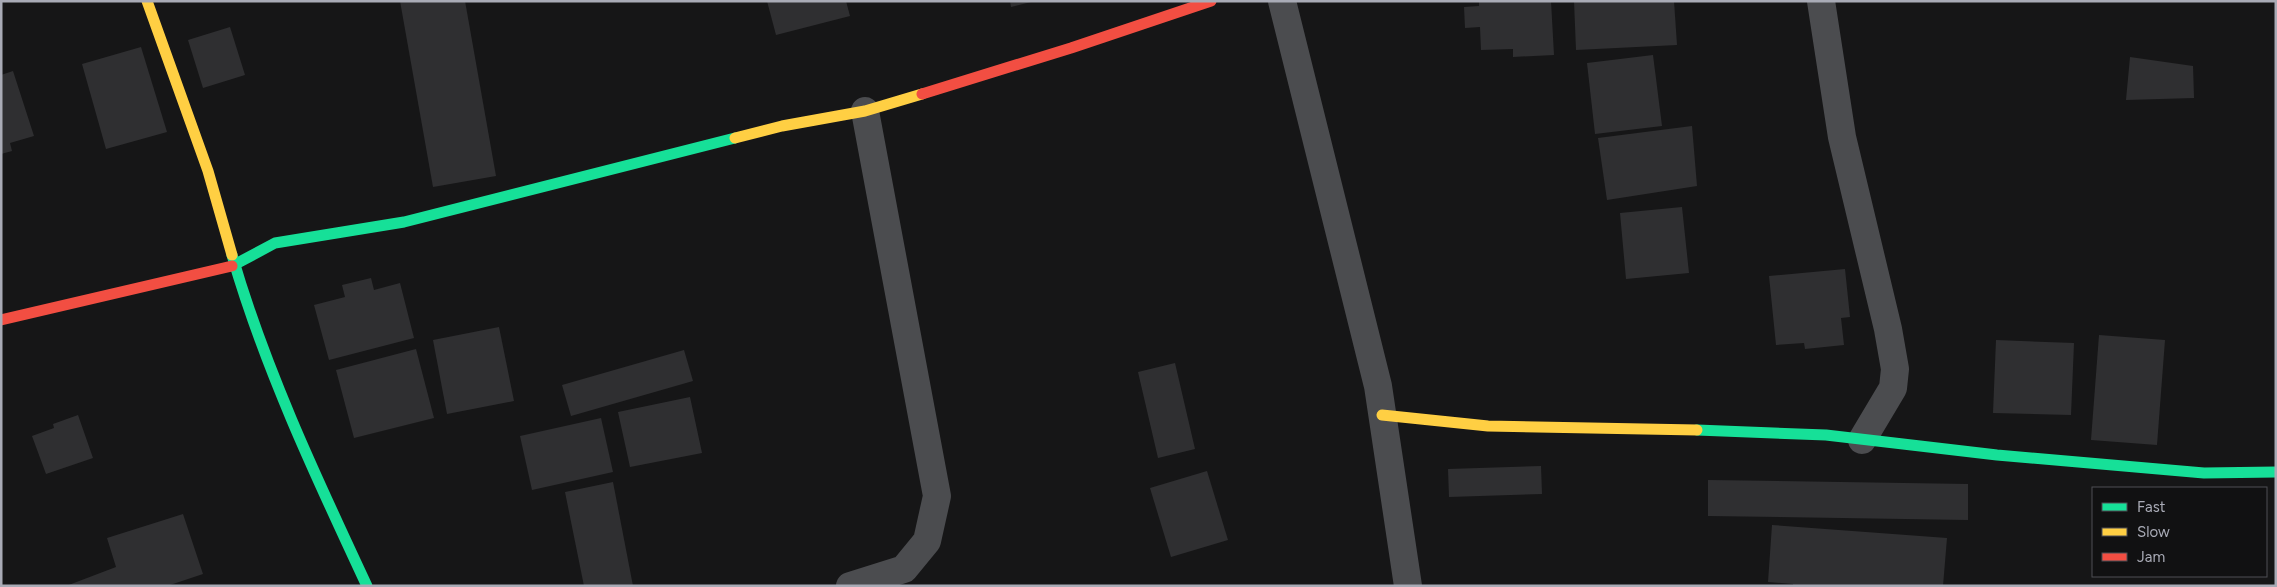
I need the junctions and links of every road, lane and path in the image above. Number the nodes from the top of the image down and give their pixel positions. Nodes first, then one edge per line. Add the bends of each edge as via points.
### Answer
1 (147, 1) edge
2 (1211, 1) edge
3 (1282, 1) edge
4 (1822, 1) edge
5 (865, 111) junction
6 (235, 265) junction
7 (1, 320) edge
8 (1382, 415) junction
9 (1862, 440) junction
10 (2276, 472) edge
11 (366, 586) edge
12 (850, 586) edge
13 (1408, 586) edge

1 - 6 street via 208,171
2 - 5 street
3 - 8 street via 1378,386
4 - 9 street via 1842,137 1895,369 1893,388
5 - 6 street via 782,126 404,222 275,243
5 - 12 street via 937,496 927,541 904,569
6 - 7 street
6 - 11 street via 271,366
8 - 9 street via 1488,426 1654,429
8 - 13 street
9 - 10 street via 2204,473

